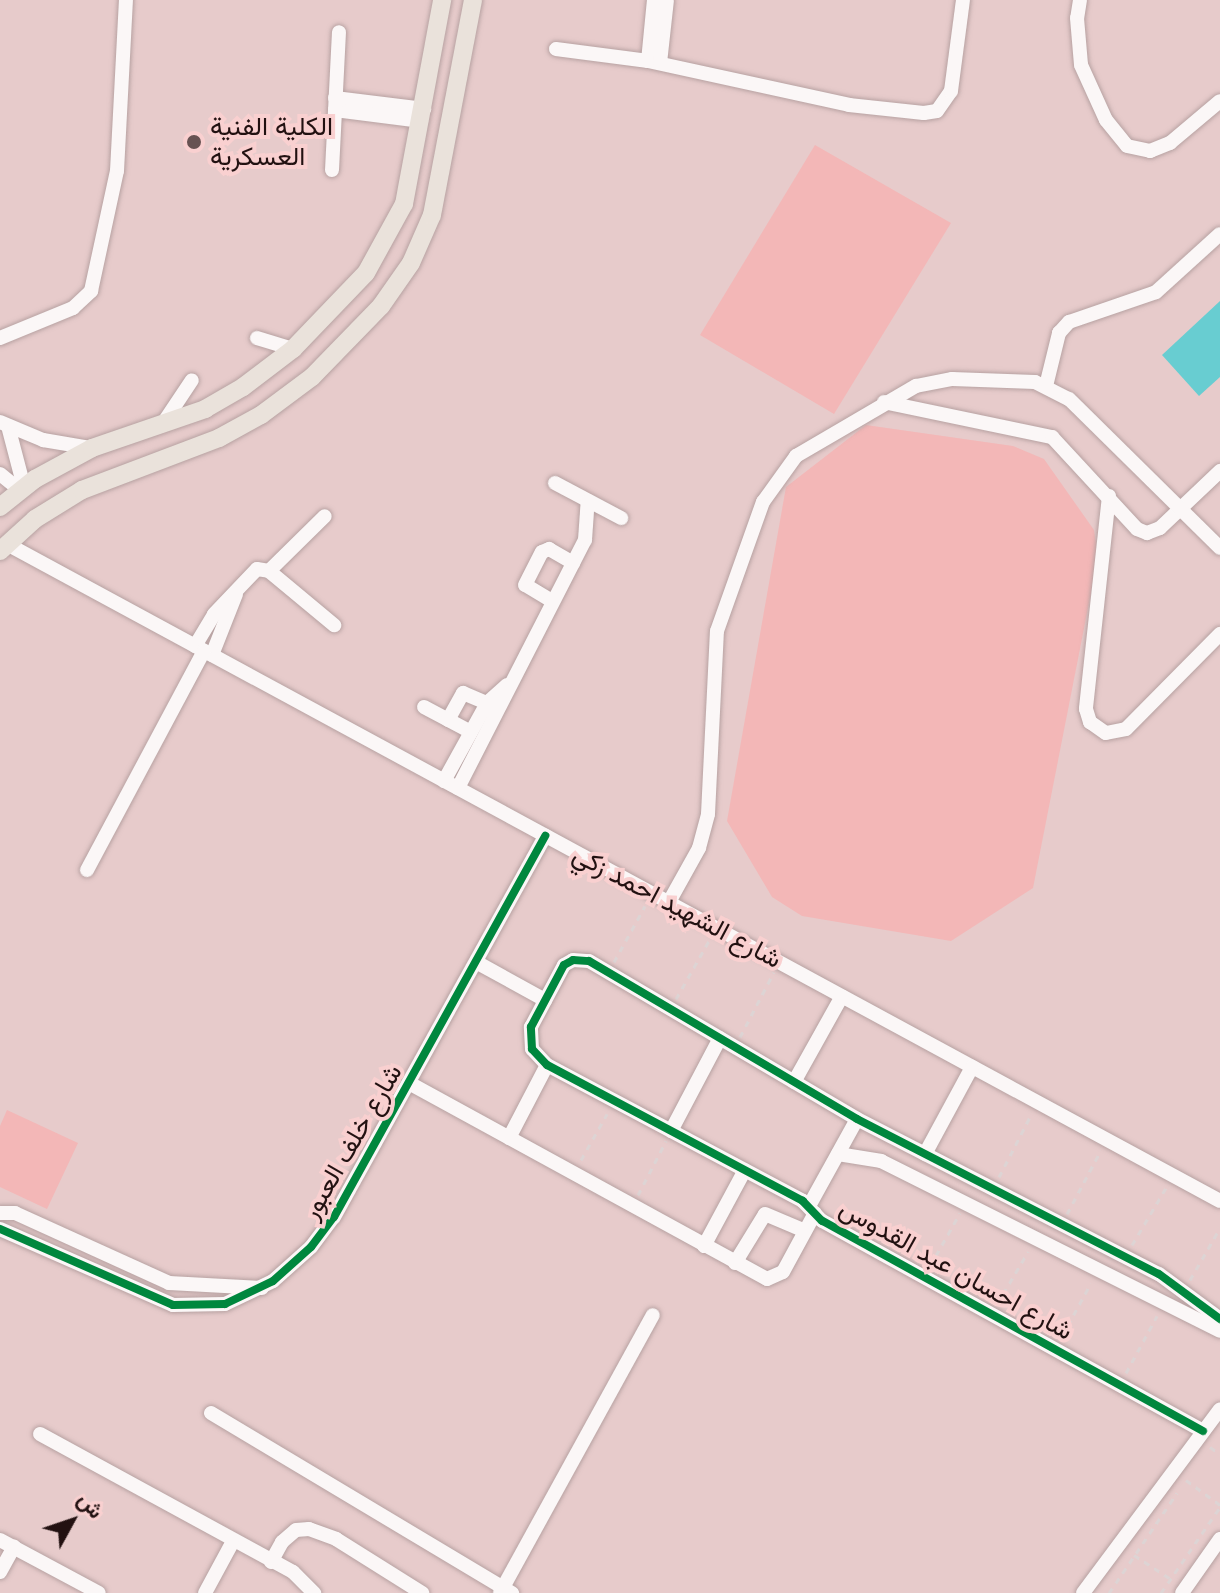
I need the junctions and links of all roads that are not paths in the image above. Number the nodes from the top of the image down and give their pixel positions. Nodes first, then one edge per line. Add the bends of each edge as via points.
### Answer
1 (126, 0) edge
2 (442, 0) edge
3 (473, 0) edge
4 (654, 0) edge
5 (667, 0) edge
6 (963, 0) edge
7 (1080, 0) edge
8 (339, 32) dead end
9 (556, 49) dead end
10 (654, 62) junction
11 (1220, 101) edge
12 (335, 104) junction
13 (422, 115) junction
14 (332, 170) dead end
15 (1220, 234) edge
16 (0, 338) edge
17 (257, 338) dead end
18 (293, 349) junction
19 (192, 380) dead end
20 (1046, 386) junction
21 (884, 402) junction
22 (164, 422) junction
23 (4, 424) edge
24 (92, 448) junction
25 (1220, 471) edge
26 (0, 474) edge
27 (555, 483) dead end
28 (22, 488) junction
29 (1109, 496) junction
30 (588, 501) junction
31 (0, 507) edge
32 (1181, 508) junction
33 (325, 516) dead end
34 (621, 518) dead end
35 (1215, 532) edge
36 (3, 547) edge
37 (1220, 548) edge
38 (573, 563) junction
39 (269, 571) junction
40 (552, 601) junction
41 (334, 625) dead end
42 (1220, 634) edge
43 (204, 651) junction
44 (507, 685) junction
45 (487, 703) junction
46 (424, 707) dead end
47 (448, 720) junction
48 (471, 732) junction
49 (444, 781) junction
50 (458, 788) junction
51 (545, 836) junction
52 (87, 870) dead end
53 (669, 902) junction
54 (476, 962) junction
55 (842, 996) junction
56 (545, 1000) junction
57 (720, 1038) junction
58 (547, 1065) junction
59 (972, 1067) junction
60 (794, 1082) junction
61 (409, 1083) junction
62 (857, 1119) junction
63 (671, 1131) junction
64 (509, 1138) junction
65 (838, 1154) junction
66 (925, 1154) junction
67 (745, 1170) junction
68 (1220, 1201) edge
69 (812, 1209) junction
70 (0, 1213) edge
71 (0, 1229) edge
72 (805, 1231) junction
73 (704, 1246) junction
74 (735, 1263) junction
75 (263, 1288) junction
76 (653, 1315) dead end
77 (1220, 1319) edge
78 (1220, 1331) edge
79 (1220, 1409) edge
80 (211, 1413) dead end
81 (1203, 1431) junction
82 (40, 1434) dead end
83 (1220, 1539) edge
84 (232, 1543) junction
85 (7, 1544) edge
86 (271, 1562) junction
87 (0, 1572) edge
88 (505, 1591) edge
89 (99, 1593) edge
90 (205, 1593) edge
91 (314, 1593) edge
92 (422, 1593) edge
93 (1083, 1593) edge
94 (1182, 1593) edge

1 - 16 street via 117,171 91,291 73,308
2 - 13 main road
3 - 36 main road via 435,206 411,263 381,306 312,377 261,415 219,438 82,490
4 - 10 street
5 - 10 street
6 - 10 street via 951,91 937,111 849,105
7 - 11 street via 1081,65 1106,120 1127,146 1150,151 1170,143
8 - 12 street
9 - 10 street
12 - 13 street
12 - 14 street
13 - 18 main road via 404,204 384,247 356,285
15 - 20 street via 1156,292 1069,322 1059,333
17 - 18 street
18 - 22 main road via 231,395
19 - 22 street
20 - 21 street via 1011,379 952,379 916,386
20 - 32 street via 1069,399
21 - 29 street via 1043,432 1062,443
21 - 53 street via 796,456 763,502 717,631 705,831
22 - 24 main road
23 - 24 street via 43,440
23 - 28 street
24 - 28 main road
25 - 32 street
26 - 28 street
27 - 30 street
28 - 31 main road
29 - 32 street via 1137,529 1147,533
29 - 42 street via 1086,709 1090,722 1106,733 1126,729
30 - 34 street
30 - 38 street via 587,536
32 - 35 street
33 - 39 street
35 - 37 street
36 - 43 street, شارع الشهيد احمد زكي
38 - 40 street
38 - 40 street via 549,549 542,552 525,585
39 - 41 street
39 - 43 street via 253,571 214,614
40 - 44 street
43 - 49 street, شارع الشهيد احمد زكي
43 - 52 street
44 - 45 street
44 - 50 street via 501,711
45 - 47 street via 463,693
45 - 48 street
46 - 47 street
47 - 48 street
48 - 49 street
49 - 50 street, شارع الشهيد احمد زكي
50 - 51 street, شارع الشهيد احمد زكي
51 - 53 street, شارع الشهيد احمد زكي
51 - 54 street, شارع خلف العبور
53 - 55 street, شارع الشهيد احمد زكي
54 - 56 street
54 - 61 street, شارع خلف العبور
55 - 59 street, شارع الشهيد احمد زكي
55 - 60 street
56 - 57 street via 568,962 584,959
56 - 58 street via 529,1034 535,1055
57 - 60 street
57 - 63 street
58 - 63 street, شارع احسان عبد القدوس
58 - 64 street
59 - 66 street
59 - 68 street, شارع الشهيد احمد زكي
60 - 62 street
61 - 64 street
61 - 75 street, شارع خلف العبور via 327,1228 302,1257
62 - 65 street
62 - 66 street
63 - 67 street, شارع احسان عبد القدوس
64 - 73 street
65 - 69 street
65 - 78 street via 872,1158
66 - 77 street via 1125,1257
67 - 69 street, شارع احسان عبد القدوس
67 - 73 street
69 - 72 street
69 - 81 street, شارع احسان عبد القدوس
70 - 75 street via 15,1213 169,1283
71 - 75 street, شارع خلف العبور via 173,1305 225,1304
72 - 74 street via 777,1278 767,1279
72 - 74 street via 773,1214 762,1216
73 - 74 street
76 - 88 street
79 - 81 street
80 - 88 street
81 - 93 street
82 - 84 street
83 - 94 street
84 - 86 street
84 - 90 street
85 - 87 street
85 - 89 street
86 - 91 street via 308,1583
86 - 92 street via 289,1536 309,1529 336,1539

